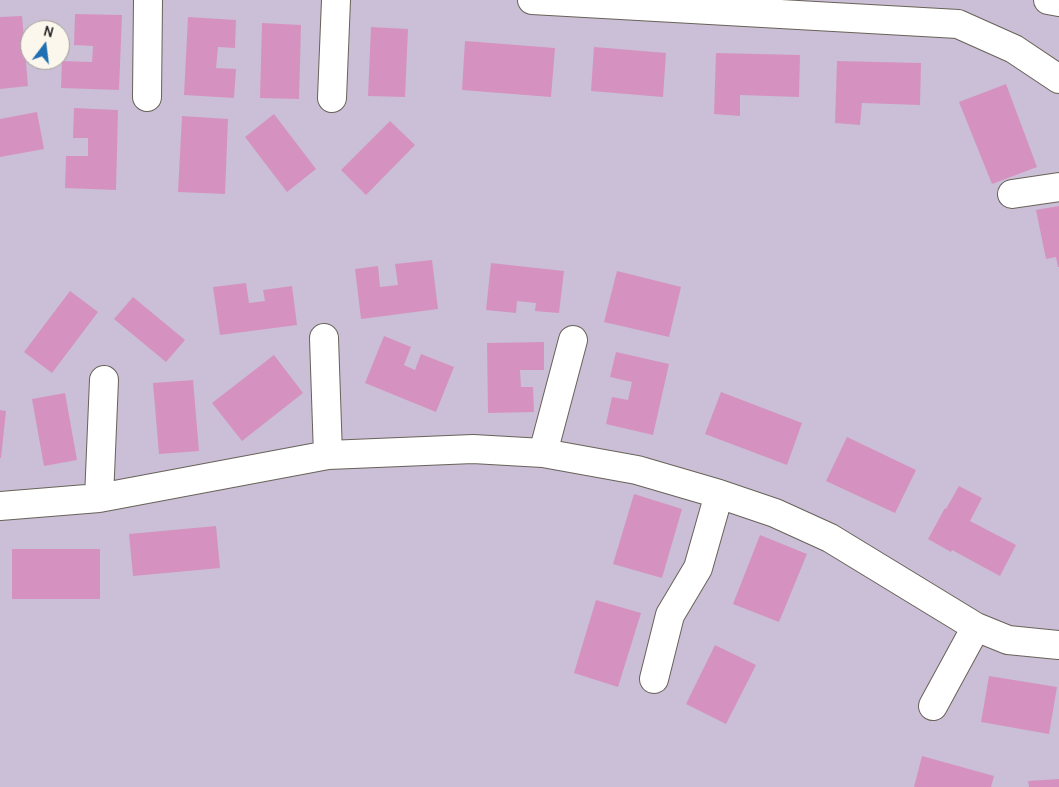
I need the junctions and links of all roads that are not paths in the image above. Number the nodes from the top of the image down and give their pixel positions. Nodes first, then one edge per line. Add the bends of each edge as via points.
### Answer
1 (148, 0) edge
2 (336, 0) edge
3 (532, 0) edge
4 (1048, 0) edge
5 (1059, 2) edge
6 (892, 10) edge
7 (1059, 79) edge
8 (147, 97) dead end
9 (332, 98) dead end
10 (1059, 187) edge
11 (1012, 194) dead end
12 (324, 338) dead end
13 (574, 340) dead end
14 (104, 380) dead end
15 (544, 453) junction
16 (328, 455) junction
17 (719, 494) junction
18 (99, 498) junction
19 (0, 506) edge
20 (976, 627) junction
21 (1059, 645) edge
22 (654, 678) dead end
23 (933, 706) dead end

1 - 8 street
2 - 9 street
3 - 6 street
4 - 5 street
6 - 7 street via 958,24 1014,49
10 - 11 street
12 - 16 street
13 - 15 street
14 - 18 street
15 - 16 street via 473,449
15 - 17 street via 636,470
16 - 18 street
17 - 20 street via 775,513 830,538
17 - 22 street via 698,568 670,615
18 - 19 street
20 - 21 street via 1008,640
20 - 23 street

